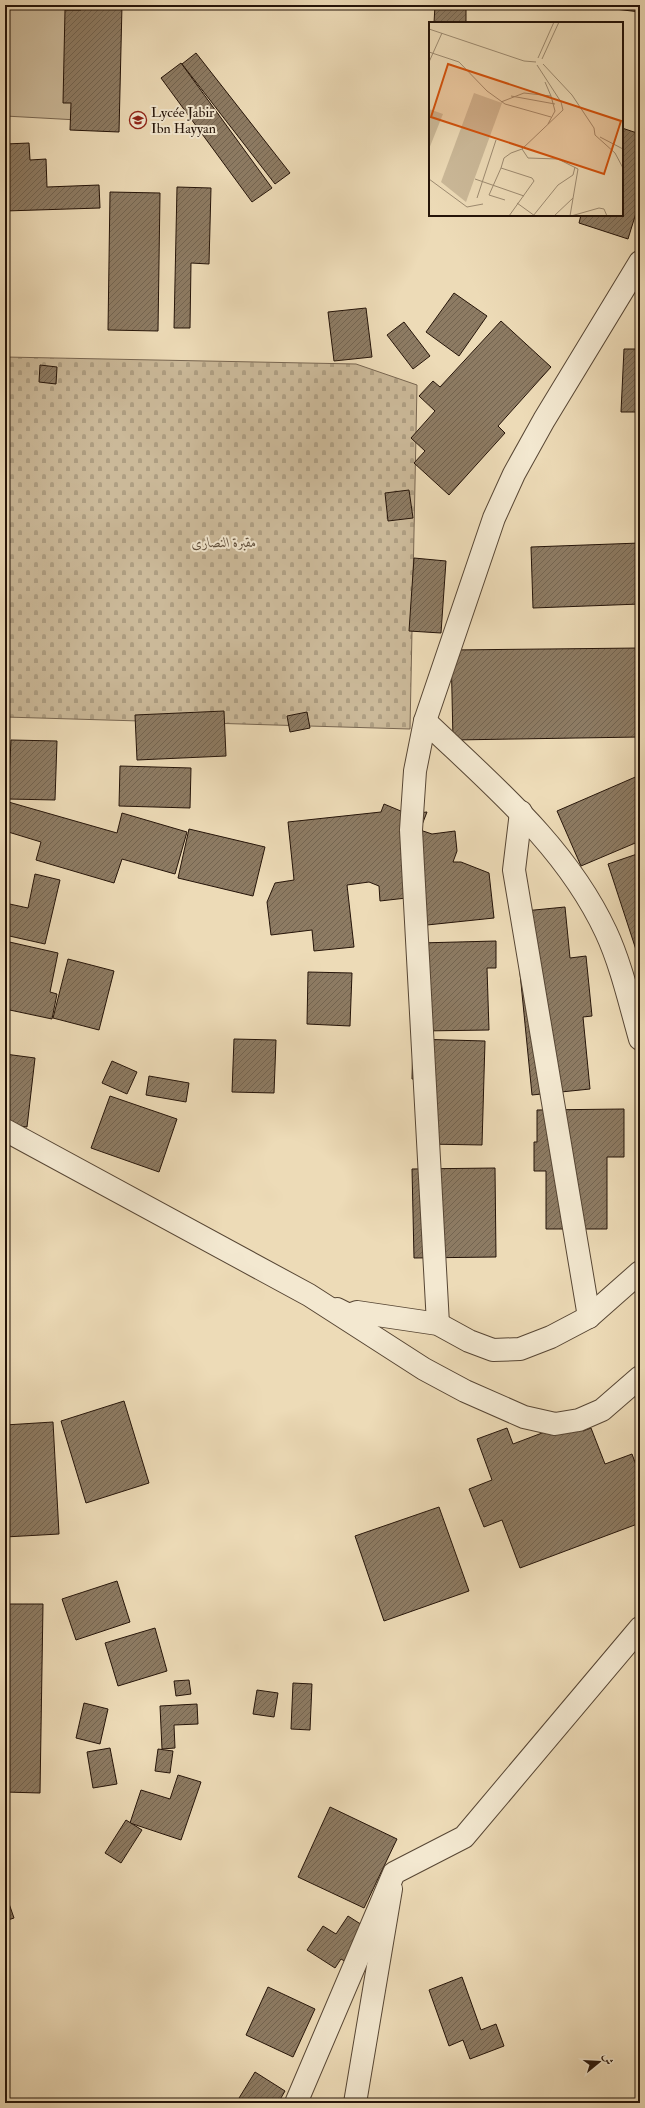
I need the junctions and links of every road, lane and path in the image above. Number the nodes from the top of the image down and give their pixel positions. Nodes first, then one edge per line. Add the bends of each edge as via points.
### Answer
1 (640, 262) edge
2 (425, 721) junction
3 (521, 812) junction
4 (640, 1039) edge
5 (5, 1130) edge
6 (640, 1272) edge
7 (309, 1296) junction
8 (589, 1317) junction
9 (438, 1324) junction
10 (640, 1377) edge
11 (640, 1628) edge
12 (394, 1873) junction
13 (296, 2103) edge
14 (355, 2103) edge

1 - 2 street via 514,474 494,518
2 - 3 street
2 - 9 street via 415,772 411,830
3 - 4 street via 575,876 606,932
3 - 8 street via 514,870
5 - 7 street
6 - 8 street
7 - 9 street via 349,1315 362,1313
7 - 10 street via 424,1369 465,1391 524,1417 555,1424 579,1420 602,1410
8 - 9 street via 551,1337 520,1349 500,1350 469,1341
11 - 12 street via 464,1837
12 - 13 street
12 - 14 street

